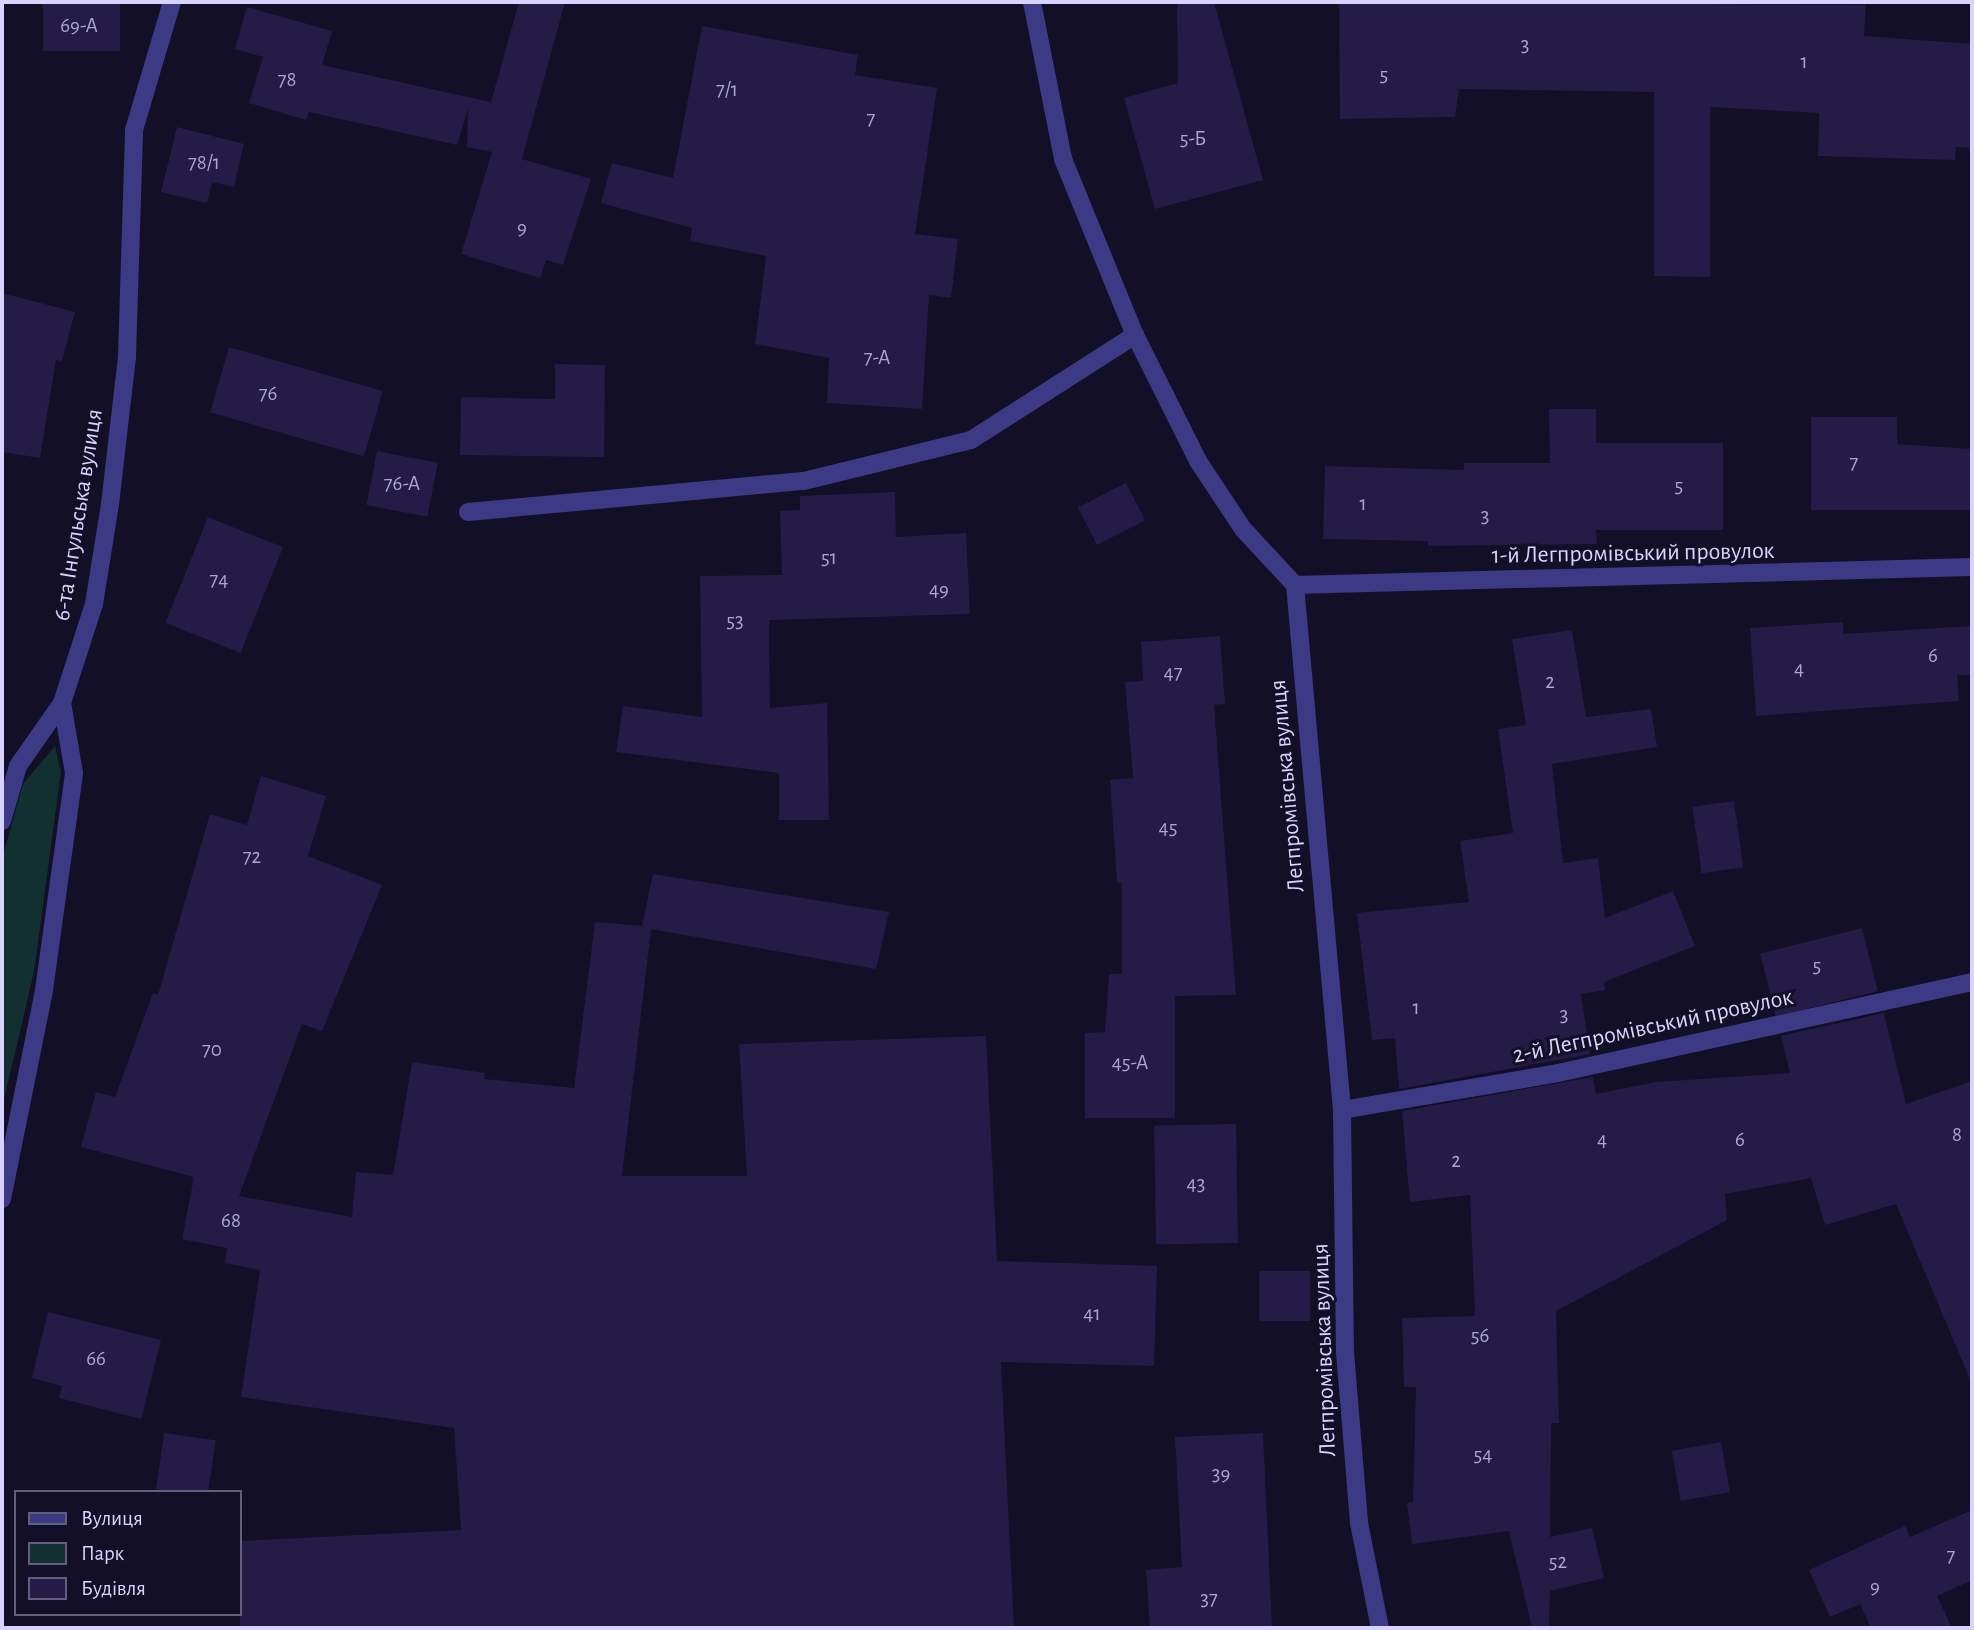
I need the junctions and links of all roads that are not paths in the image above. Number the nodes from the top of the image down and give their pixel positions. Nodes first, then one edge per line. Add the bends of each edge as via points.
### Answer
1 (172, 2) edge
2 (1032, 2) edge
3 (1135, 335) junction
4 (468, 512) dead end
5 (1972, 567) edge
6 (1295, 585) junction
7 (62, 703) junction
8 (2, 821) edge
9 (1972, 982) edge
10 (1342, 1110) junction
11 (2, 1199) edge
12 (1380, 1628) edge

1 - 7 street, 6-та Інгульська вулиця via 134,130 127,356 110,503 94,604
2 - 3 street via 1063,159
3 - 4 street via 971,440 804,481
3 - 6 street via 1198,461 1243,529
5 - 6 street, 1-й Легпромівський провулок
6 - 10 street, Легпромівська вулиця
7 - 8 street via 18,766
7 - 11 street, 6-та Інгульська вулиця via 74,773 44,990
9 - 10 street, 2-й Легпромівський провулок via 1558,1073
10 - 12 street, Легпромівська вулиця via 1345,1352 1359,1523

